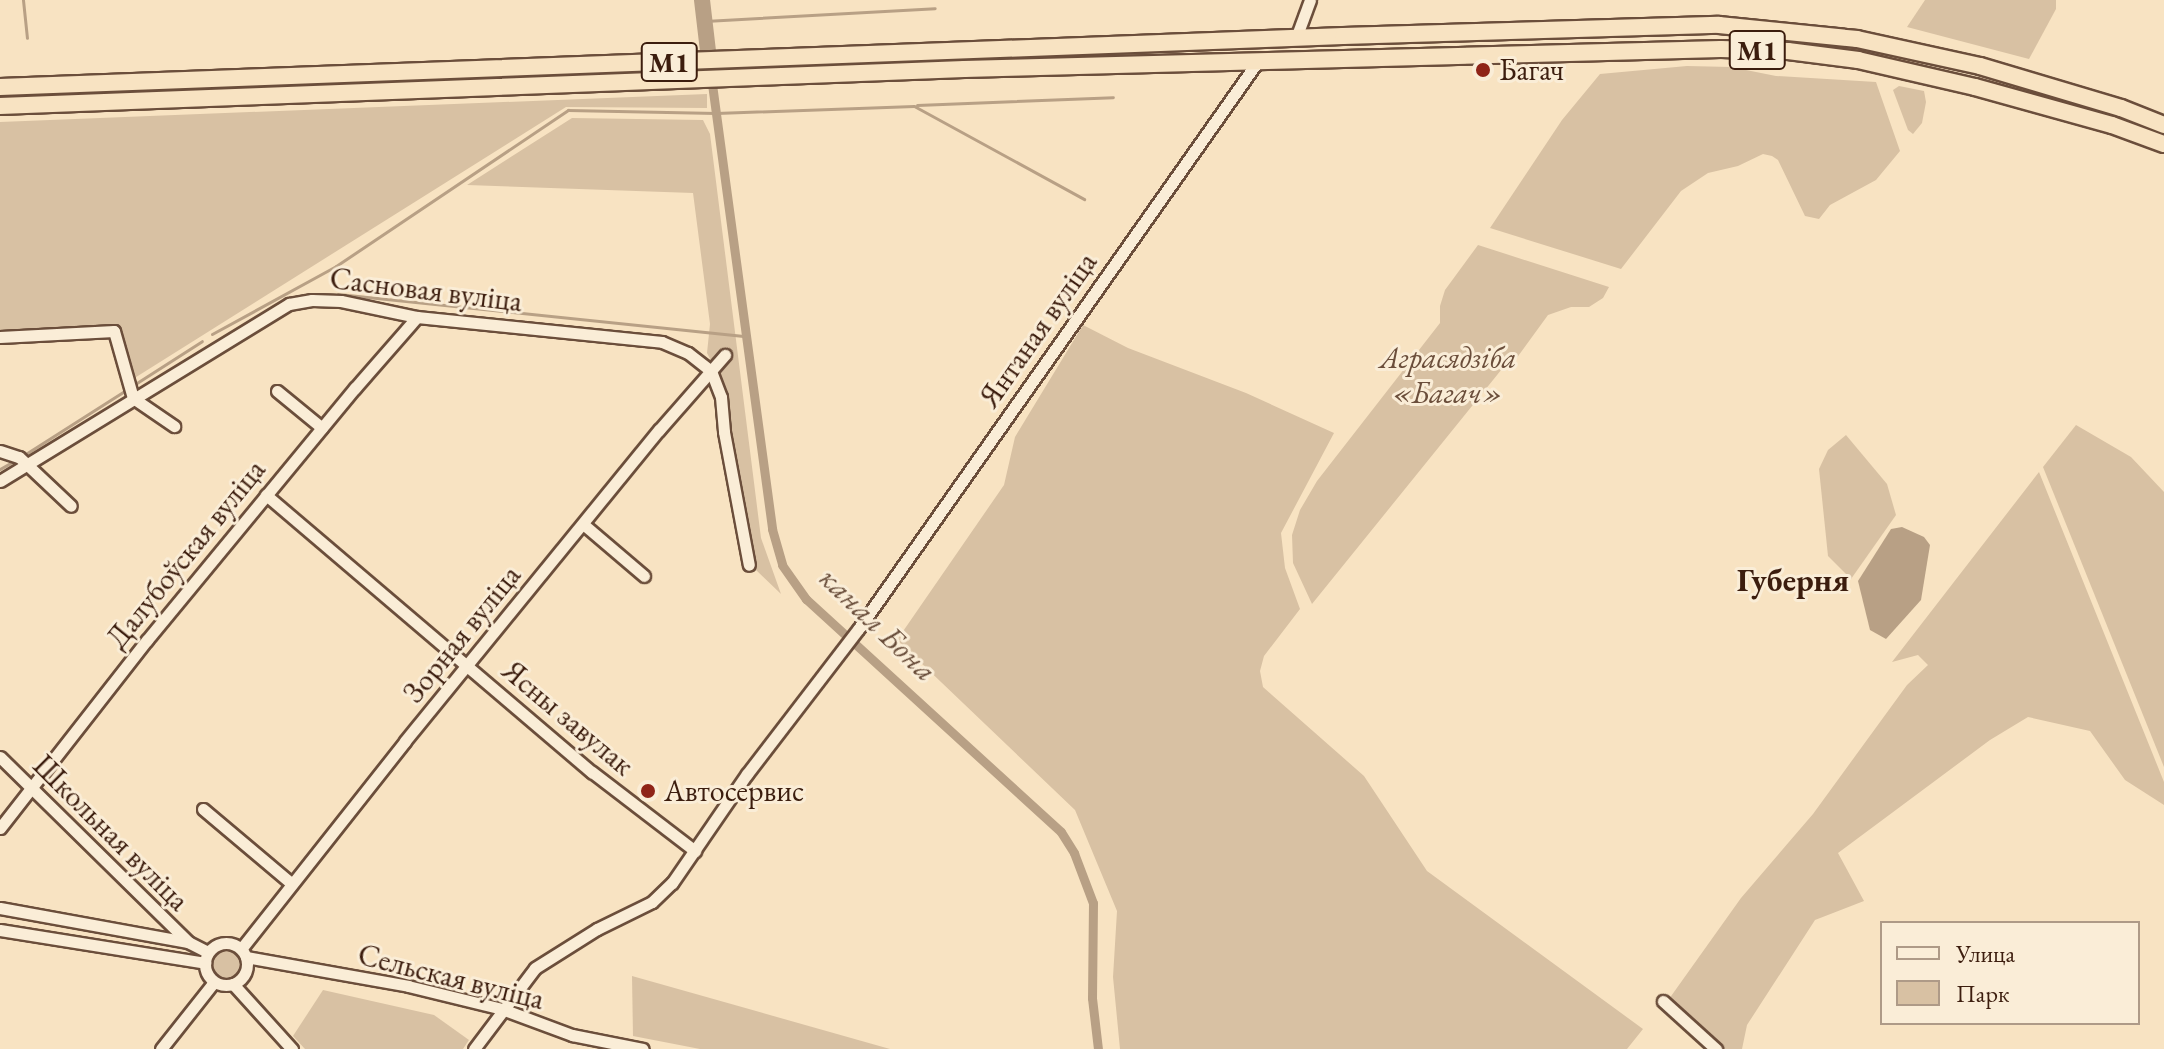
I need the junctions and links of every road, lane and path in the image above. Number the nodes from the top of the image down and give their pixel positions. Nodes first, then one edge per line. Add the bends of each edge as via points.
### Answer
1 (1310, 0) edge
2 (1296, 38) junction
3 (1258, 61) junction
4 (0, 87) edge
5 (0, 106) edge
6 (2164, 125) edge
7 (2164, 144) edge
8 (417, 317) junction
9 (0, 337) edge
10 (725, 355) dead end
11 (711, 371) junction
12 (277, 391) dead end
13 (133, 398) junction
14 (174, 426) dead end
15 (322, 428) junction
16 (0, 451) edge
17 (0, 481) edge
18 (266, 495) junction
19 (71, 506) dead end
20 (583, 524) junction
21 (749, 565) dead end
22 (644, 576) dead end
23 (468, 665) junction
24 (0, 757) edge
25 (31, 788) junction
26 (203, 809) dead end
27 (0, 828) edge
28 (695, 851) junction
29 (292, 884) junction
30 (0, 908) edge
31 (0, 930) edge
32 (188, 942) junction
33 (244, 953) junction
34 (206, 958) junction
35 (214, 982) junction
36 (233, 984) junction
37 (1663, 1001) dead end
38 (502, 1009) junction
39 (161, 1049) edge
40 (292, 1049) edge
41 (474, 1049) edge
42 (643, 1049) edge
43 (1716, 1049) edge

1 - 2 street
2 - 4 highway, М1
2 - 6 highway, М1 via 1719,25 1785,29 1980,66
3 - 5 highway, М1
3 - 7 highway, М1 via 1788,51 1858,60 1975,87
3 - 28 street, Янтаная вуліца via 859,628
8 - 11 street, Сасновая вуліца via 662,342
8 - 13 street, Сасновая вуліца via 341,301 289,304
8 - 15 street, Далубоўская вуліца
9 - 13 street via 114,331
10 - 11 street, Зорная вуліца
11 - 20 street, Зорная вуліца
11 - 21 street via 721,397
12 - 15 street
13 - 14 street
13 - 17 street, Сасновая вуліца
15 - 18 street, Далубоўская вуліца
16 - 19 street via 19,457
18 - 23 street, Ясны завулак
18 - 25 street, Далубоўская вуліца
20 - 22 street
20 - 23 street, Зорная вуліца
23 - 28 street, Ясны завулак via 592,772
23 - 29 street, Зорная вуліца
24 - 25 street, Школьная вуліца
25 - 27 street, Далубоўская вуліца
25 - 32 street, Школьная вуліца
26 - 29 street
28 - 38 street, Янтаная вуліца via 664,893 535,968
29 - 33 street, Зорная вуліца
30 - 32 street
31 - 34 street
32 - 34 street
33 - 34 street via 227,943
33 - 36 street, Зорная вуліца via 245,973
33 - 38 street, Сельская вуліца
34 - 35 street
35 - 36 street
35 - 39 street
36 - 40 street
37 - 43 street
38 - 41 street, Янтаная вуліца
38 - 42 street, Сельская вуліца via 572,1035

